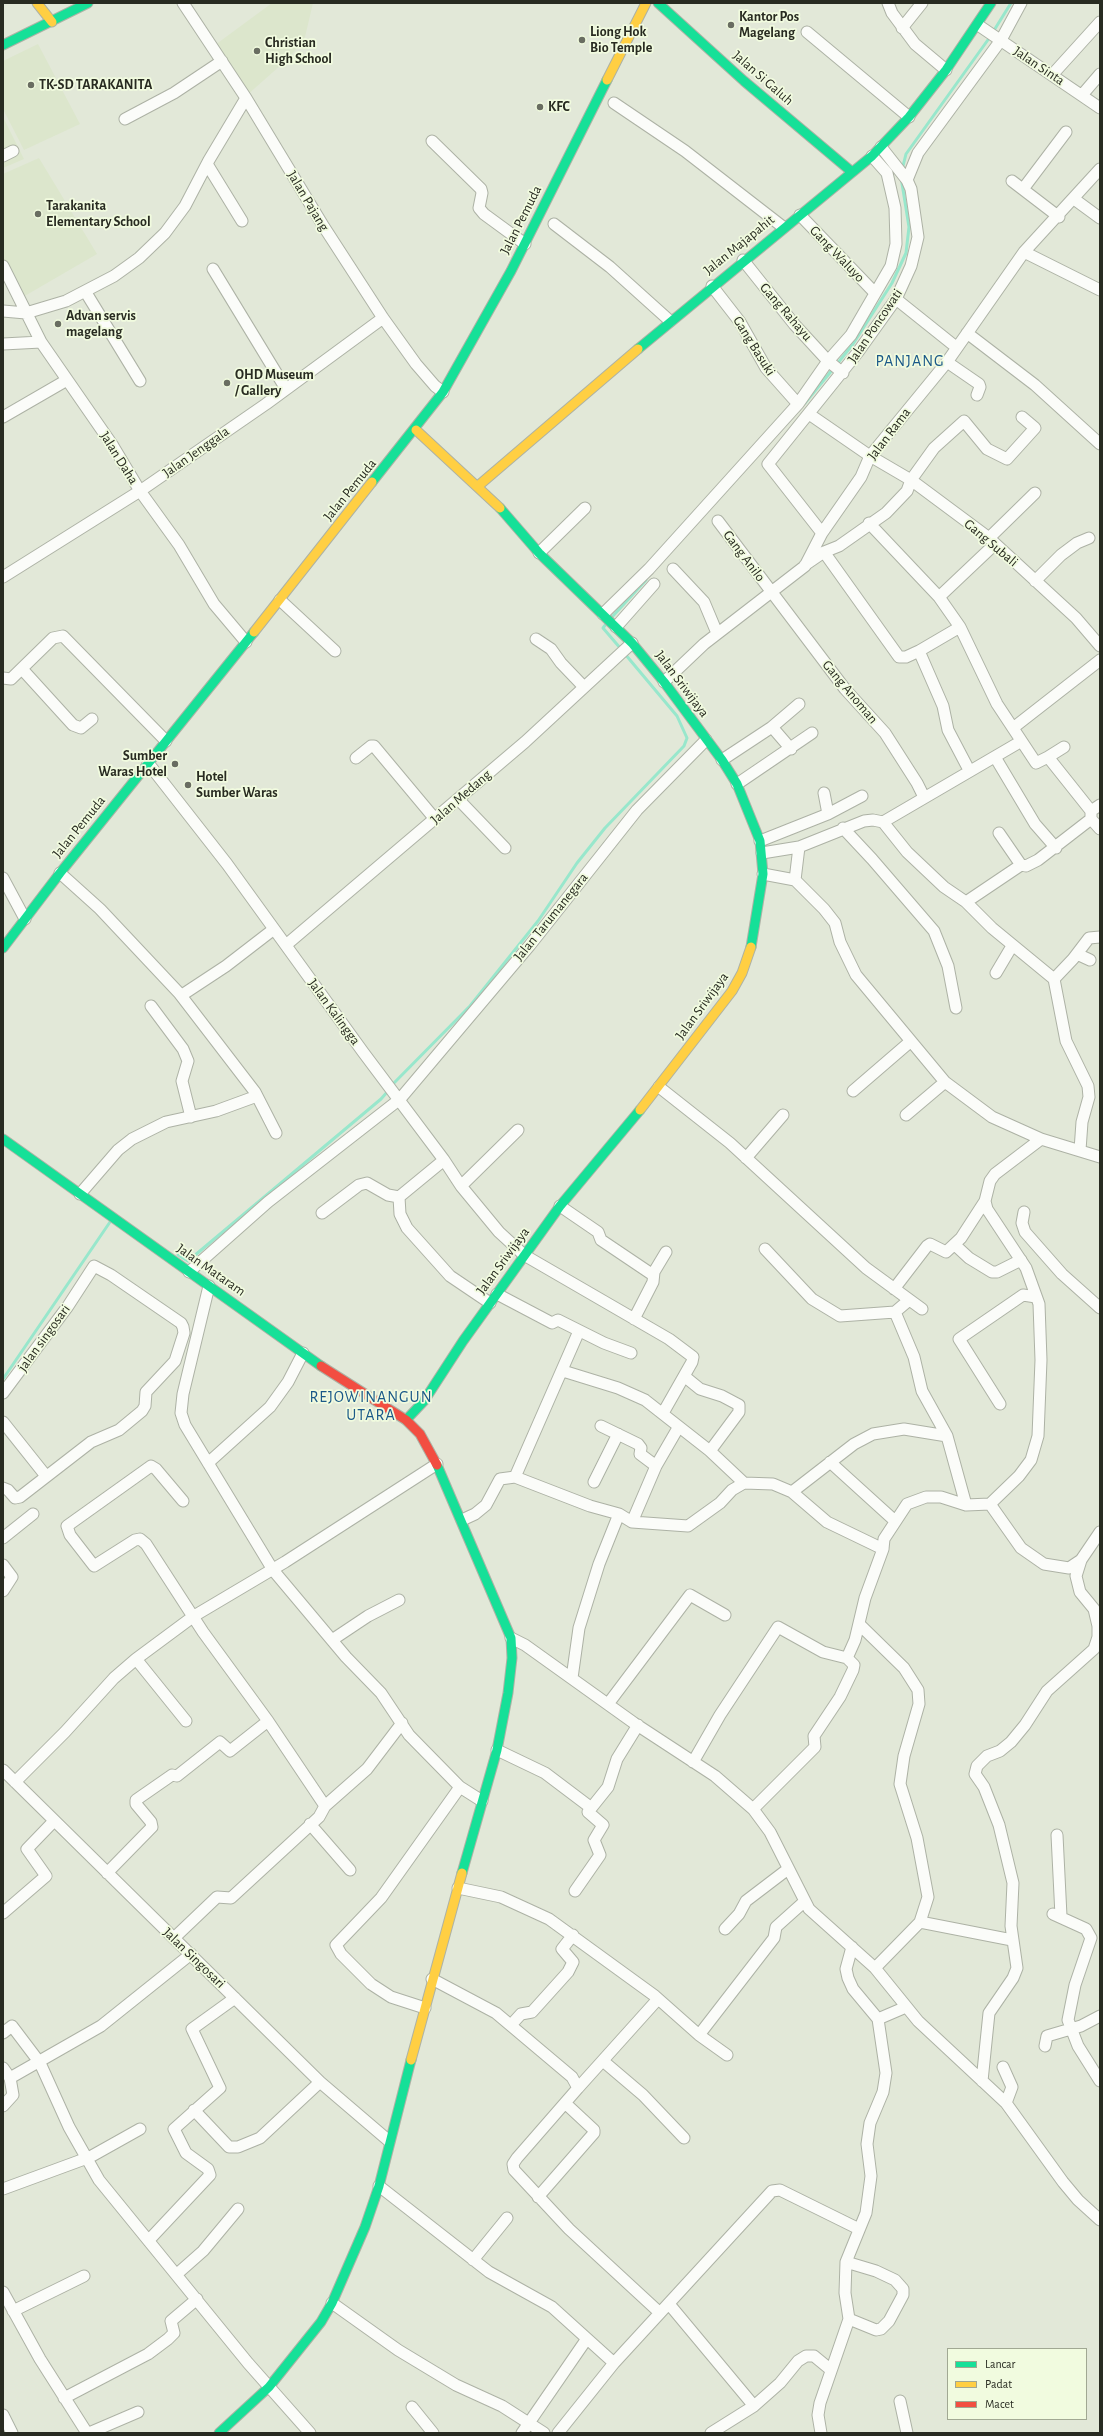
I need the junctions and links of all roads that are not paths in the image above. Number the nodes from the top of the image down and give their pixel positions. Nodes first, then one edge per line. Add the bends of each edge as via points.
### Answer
1 (37, 3) edge
2 (88, 3) edge
3 (183, 3) edge
4 (646, 3) edge
5 (658, 3) edge
6 (888, 3) edge
7 (922, 3) edge
8 (1021, 3) edge
9 (989, 4) edge
10 (52, 22) junction
11 (1100, 22) edge
12 (902, 28) junction
13 (982, 28) junction
14 (807, 32) dead end
15 (998, 39) junction
16 (3, 45) edge
17 (222, 61) junction
18 (946, 70) junction
19 (1100, 74) edge
20 (1052, 75) junction
21 (1082, 95) junction
22 (246, 98) junction
23 (614, 103) dead end
24 (1100, 108) edge
25 (909, 117) junction
26 (124, 119) dead end
27 (1066, 132) dead end
28 (432, 141) dead end
29 (881, 147) junction
30 (872, 156) junction
31 (207, 164) junction
32 (1100, 169) edge
33 (852, 172) junction
34 (906, 177) junction
35 (1012, 182) dead end
36 (1023, 189) junction
37 (1074, 199) junction
38 (800, 215) junction
39 (1059, 217) junction
40 (1100, 218) edge
41 (242, 221) dead end
42 (554, 224) dead end
43 (783, 227) junction
44 (525, 244) junction
45 (1024, 252) junction
46 (743, 260) junction
47 (3, 266) edge
48 (213, 269) dead end
49 (712, 286) junction
50 (1100, 290) edge
51 (85, 291) junction
52 (874, 292) junction
53 (896, 299) junction
54 (3, 311) edge
55 (26, 313) junction
56 (383, 318) junction
57 (670, 321) junction
58 (968, 333) junction
59 (41, 342) junction
60 (3, 344) edge
61 (956, 347) junction
62 (829, 362) junction
63 (947, 362) junction
64 (841, 371) junction
65 (67, 380) junction
66 (140, 381) dead end
67 (286, 389) junction
68 (443, 392) junction
69 (977, 395) dead end
70 (798, 404) junction
71 (809, 414) junction
72 (3, 417) edge
73 (1022, 417) dead end
74 (416, 430) junction
75 (1100, 444) edge
76 (870, 456) junction
77 (912, 480) junction
78 (478, 486) junction
79 (140, 491) junction
80 (1035, 493) dead end
81 (585, 508) dead end
82 (718, 521) dead end
83 (869, 523) junction
84 (822, 533) junction
85 (1089, 538) dead end
86 (992, 541) junction
87 (824, 552) junction
88 (539, 553) junction
89 (805, 566) junction
90 (673, 570) dead end
91 (3, 577) edge
92 (1035, 581) junction
93 (654, 584) dead end
94 (771, 590) junction
95 (939, 596) junction
96 (280, 600) junction
97 (604, 615) junction
98 (614, 626) junction
99 (960, 627) junction
100 (717, 633) junction
101 (536, 639) dead end
102 (246, 642) junction
103 (632, 643) junction
104 (1100, 646) edge
105 (334, 651) dead end
106 (919, 651) junction
107 (1100, 660) edge
108 (22, 669) junction
109 (3, 678) edge
110 (664, 682) junction
111 (583, 686) junction
112 (799, 704) dead end
113 (92, 719) dead end
114 (772, 727) junction
115 (1013, 728) junction
116 (812, 733) dead end
117 (706, 740) junction
118 (166, 741) junction
119 (1020, 742) junction
120 (1064, 747) dead end
121 (791, 749) junction
122 (995, 757) junction
123 (1048, 757) junction
124 (356, 758) dead end
125 (722, 760) junction
126 (148, 763) junction
127 (969, 770) junction
128 (736, 784) junction
129 (824, 793) dead end
130 (862, 796) dead end
131 (924, 797) junction
132 (458, 799) junction
133 (1094, 812) edge
134 (828, 814) junction
135 (435, 819) junction
136 (883, 822) junction
137 (842, 828) junction
138 (1100, 829) edge
139 (999, 833) dead end
140 (760, 841) junction
141 (799, 847) junction
142 (505, 848) dead end
143 (1056, 848) junction
144 (762, 853) junction
145 (1021, 865) junction
146 (60, 873) junction
147 (767, 875) junction
148 (3, 878) edge
149 (795, 880) junction
150 (966, 902) junction
151 (25, 919) junction
152 (274, 929) junction
153 (1100, 937) edge
154 (286, 945) junction
155 (1012, 946) junction
156 (3, 948) edge
157 (1077, 954) junction
158 (1090, 960) dead end
159 (996, 973) dead end
160 (1054, 979) junction
161 (182, 996) junction
162 (151, 1006) dead end
163 (956, 1008) dead end
164 (911, 1041) junction
165 (945, 1082) junction
166 (659, 1087) junction
167 (853, 1091) dead end
168 (257, 1096) junction
169 (400, 1099) junction
170 (783, 1115) dead end
171 (906, 1115) dead end
172 (191, 1117) junction
173 (518, 1130) dead end
174 (276, 1133) dead end
175 (3, 1139) edge
176 (1041, 1139) junction
177 (1080, 1150) junction
178 (1100, 1157) edge
179 (746, 1158) junction
180 (444, 1160) junction
181 (461, 1186) junction
182 (80, 1194) junction
183 (400, 1197) junction
184 (985, 1201) junction
185 (560, 1206) junction
186 (1024, 1212) dead end
187 (322, 1213) dead end
188 (954, 1245) junction
189 (765, 1249) dead end
190 (666, 1252) dead end
191 (524, 1255) junction
192 (1021, 1260) junction
193 (189, 1272) junction
194 (653, 1275) junction
195 (209, 1286) junction
196 (894, 1289) junction
197 (1036, 1297) junction
198 (493, 1299) junction
199 (908, 1301) junction
200 (1100, 1308) edge
201 (922, 1309) dead end
202 (895, 1312) junction
203 (634, 1319) junction
204 (578, 1331) junction
205 (303, 1353) junction
206 (631, 1353) dead end
207 (563, 1371) junction
208 (684, 1376) junction
209 (3, 1393) edge
210 (1000, 1404) dead end
211 (663, 1413) junction
212 (406, 1420) junction
213 (3, 1422) edge
214 (601, 1426) dead end
215 (678, 1428) junction
216 (618, 1434) junction
217 (947, 1436) junction
218 (710, 1451) junction
219 (208, 1462) junction
220 (830, 1462) junction
221 (437, 1464) junction
222 (656, 1466) junction
223 (46, 1476) junction
224 (515, 1477) junction
225 (594, 1482) dead end
226 (744, 1483) junction
227 (3, 1488) edge
228 (792, 1492) junction
229 (183, 1501) dead end
230 (990, 1504) junction
231 (966, 1505) junction
232 (33, 1514) dead end
233 (619, 1514) junction
234 (462, 1520) junction
235 (895, 1521) junction
236 (632, 1522) junction
237 (1100, 1532) edge
238 (3, 1538) edge
239 (882, 1549) junction
240 (1081, 1560) junction
241 (3, 1565) edge
242 (273, 1570) junction
243 (3, 1591) edge
244 (400, 1600) dead end
245 (194, 1616) junction
246 (725, 1616) dead end
247 (860, 1625) junction
248 (511, 1638) junction
249 (332, 1640) junction
250 (847, 1658) junction
251 (136, 1659) junction
252 (572, 1678) junction
253 (608, 1704) junction
254 (186, 1720) dead end
255 (268, 1721) junction
256 (402, 1723) junction
257 (638, 1725) junction
258 (497, 1750) junction
259 (693, 1762) junction
260 (3, 1770) edge
261 (15, 1782) junction
262 (460, 1787) junction
263 (482, 1801) junction
264 (325, 1806) junction
265 (590, 1807) junction
266 (753, 1809) junction
267 (54, 1821) junction
268 (310, 1824) junction
269 (1057, 1835) dead end
270 (350, 1870) dead end
271 (788, 1870) junction
272 (107, 1872) junction
273 (458, 1888) junction
274 (575, 1891) dead end
275 (805, 1901) junction
276 (3, 1913) edge
277 (920, 1922) junction
278 (725, 1929) dead end
279 (573, 1935) junction
280 (174, 1938) junction
281 (1012, 1940) junction
282 (852, 1947) junction
283 (190, 1954) junction
284 (875, 1968) junction
285 (432, 1979) junction
286 (235, 1998) junction
287 (658, 1999) junction
288 (906, 2007) junction
289 (425, 2008) junction
290 (1100, 2016) edge
291 (878, 2019) junction
292 (511, 2025) junction
293 (1071, 2028) junction
294 (3, 2034) edge
295 (699, 2036) junction
296 (1046, 2046) dead end
297 (727, 2055) dead end
298 (603, 2061) junction
299 (40, 2062) junction
300 (1003, 2067) dead end
301 (3, 2068) edge
302 (10, 2078) junction
303 (982, 2081) junction
304 (1100, 2081) edge
305 (320, 2082) junction
306 (578, 2088) junction
307 (565, 2103) junction
308 (1006, 2103) junction
309 (3, 2106) edge
310 (194, 2110) junction
311 (140, 2129) dead end
312 (684, 2138) dead end
313 (389, 2141) junction
314 (86, 2158) junction
315 (379, 2186) junction
316 (3, 2189) edge
317 (538, 2197) junction
318 (238, 2209) dead end
319 (507, 2218) dead end
320 (1100, 2220) edge
321 (856, 2227) junction
322 (149, 2240) junction
323 (473, 2260) junction
324 (846, 2262) junction
325 (177, 2274) junction
326 (84, 2276) dead end
327 (3, 2292) edge
328 (197, 2299) junction
329 (332, 2303) junction
330 (669, 2304) junction
331 (13, 2311) junction
332 (660, 2313) junction
333 (849, 2319) junction
334 (586, 2340) junction
335 (614, 2364) junction
336 (831, 2370) junction
337 (269, 2387) junction
338 (64, 2398) junction
339 (900, 2401) dead end
340 (754, 2406) junction
341 (412, 2407) dead end
342 (138, 2412) dead end
343 (3, 2416) edge
344 (528, 2422) junction
345 (12, 2433) edge
346 (88, 2433) edge
347 (219, 2433) edge
348 (310, 2433) edge
349 (433, 2433) edge
350 (522, 2433) edge
351 (544, 2433) edge
352 (558, 2433) edge
353 (711, 2433) edge
354 (821, 2433) edge
355 (907, 2433) edge

1 - 10 street
2 - 10 street
3 - 17 street, Jalan Pajang
4 - 44 street, Jalan Pemuda
5 - 33 street, Jalan Si Galuh via 744,81
6 - 12 street
7 - 12 street
8 - 15 street
9 - 13 street, Jalan Majapahit
10 - 16 street
11 - 20 street
12 - 18 street via 915,44
13 - 15 street, Jalan Sinta
13 - 18 street, Jalan Majapahit
14 - 25 street
15 - 20 street, Jalan Sinta
15 - 34 street via 918,153
17 - 22 street, Jalan Pajang
17 - 26 street via 174,92
18 - 25 street, Jalan Majapahit
19 - 21 street
20 - 21 street, Jalan Sinta
21 - 24 street, Jalan Sinta
22 - 31 street
22 - 56 street, Jalan Pajang
23 - 43 street via 685,151
25 - 29 street, Jalan Majapahit
27 - 36 street
28 - 44 street via 481,189 479,208 484,214
29 - 30 street, Jalan Majapahit
29 - 34 street
30 - 33 street, Jalan Majapahit
30 - 52 street via 887,173 895,208 896,244 891,266
31 - 41 street
31 - 51 street via 185,206 165,234 114,276
32 - 37 street, Jalan Rama
33 - 38 street, Jalan Majapahit
34 - 53 street, Jalan Poncowati via 911,189 918,237 911,266
35 - 36 street
36 - 39 street
37 - 39 street, Jalan Rama
37 - 40 street
38 - 43 street, Jalan Majapahit
38 - 52 street, Gang Waluyo
39 - 45 street, Jalan Rama
42 - 57 street via 610,267
43 - 46 street, Jalan Majapahit
44 - 68 street, Jalan Pemuda
45 - 50 street
45 - 58 street, Jalan Rama
46 - 49 street, Jalan Majapahit
46 - 62 street, Gang Rahayu
47 - 55 street, Jalan Daha
48 - 67 street
49 - 57 street, Jalan Majapahit
49 - 70 street, Gang Basuki via 740,322 762,364
51 - 55 street via 66,301
51 - 66 street
52 - 62 street via 851,335
53 - 61 street
53 - 64 street, Jalan Poncowati
54 - 55 street
55 - 59 street, Jalan Daha
56 - 67 street, Jalan Jenggala
56 - 68 street, Jalan Pajang via 416,364 434,386
57 - 78 street, Jalan Majapahit
58 - 61 street, Jalan Rama
58 - 75 street via 1035,385
59 - 60 street
59 - 65 street, Jalan Daha
61 - 63 street, Jalan Rama
62 - 64 street, Gang Rahayu
62 - 70 street
63 - 69 street via 977,382 980,387
63 - 76 street, Jalan Rama
64 - 71 street, Jalan Poncowati
65 - 72 street
65 - 79 street, Jalan Daha via 113,446
67 - 79 street, Jalan Jenggala
68 - 74 street, Jalan Pemuda
70 - 97 street
71 - 76 street, Gang Subali
71 - 84 street, Jalan Poncowati via 768,464
73 - 77 street via 1035,428 1007,459 987,449 964,421 934,448
74 - 78 street, Jalan Sriwijaya
74 - 96 street, Jalan Pemuda
76 - 77 street, Gang Subali
76 - 84 street, Jalan Rama via 861,477
77 - 83 street via 907,491 886,513
77 - 86 street, Gang Subali
78 - 88 street, Jalan Sriwijaya
79 - 91 street, Jalan Jenggala
79 - 102 street, Jalan Daha via 179,545 214,604
80 - 86 street
81 - 88 street
82 - 94 street, Gang Anilo
83 - 87 street via 838,546
83 - 95 street
84 - 89 street, Jalan Rama
85 - 92 street via 1061,555
86 - 92 street, Gang Subali
86 - 95 street
87 - 89 street
87 - 106 street via 899,657 906,657
88 - 97 street, Jalan Sriwijaya
89 - 94 street, Jalan Rama
90 - 100 street via 704,602
92 - 104 street, Gang Subali via 1076,618
93 - 98 street
94 - 100 street, Jalan Rama
94 - 131 street, Gang Anoman via 845,689 885,733
95 - 99 street
96 - 102 street, Jalan Pemuda
96 - 105 street
97 - 98 street, Jalan Sriwijaya
98 - 103 street, Jalan Sriwijaya
99 - 106 street
99 - 115 street via 997,704
100 - 110 street, Jalan Rama
101 - 111 street via 551,649
102 - 118 street, Jalan Pemuda
103 - 110 street, Jalan Sriwijaya
103 - 111 street, Jalan Medang
106 - 127 street via 943,706 948,730
107 - 115 street
108 - 109 street via 11,679
108 - 113 street via 73,725 82,728
108 - 118 street via 53,638 63,636
110 - 117 street, Jalan Sriwijaya
111 - 132 street, Jalan Medang via 525,742
112 - 114 street
114 - 121 street
114 - 125 street
115 - 119 street
116 - 121 street
117 - 125 street, Jalan Sriwijaya
117 - 169 street, Jalan Tarumanegara via 637,810 530,945
118 - 126 street, Jalan Pemuda
119 - 122 street
119 - 123 street via 1037,764
120 - 123 street
121 - 128 street
122 - 127 street
122 - 143 street via 1035,824
123 - 133 street
124 - 135 street via 374,746
125 - 128 street, Jalan Sriwijaya
126 - 146 street, Jalan Pemuda
126 - 152 street, Jalan Kalingga
127 - 131 street
128 - 140 street, Jalan Sriwijaya
129 - 134 street
130 - 134 street
131 - 136 street
132 - 135 street, Jalan Medang
132 - 142 street
133 - 138 street
133 - 143 street
134 - 140 street
135 - 154 street, Jalan Medang
136 - 137 street via 872,820
136 - 150 street via 907,852 944,887
137 - 141 street
137 - 163 street via 872,858 934,931 948,966
139 - 145 street
140 - 144 street, Jalan Sriwijaya
141 - 144 street
141 - 149 street
143 - 145 street via 1032,864
144 - 147 street, Jalan Sriwijaya
145 - 150 street
146 - 151 street, Jalan Pemuda
146 - 161 street via 100,909
147 - 149 street
147 - 166 street, Jalan Sriwijaya via 753,943 742,974 725,1001
148 - 151 street
149 - 164 street via 824,909 834,923 856,975
150 - 155 street
151 - 156 street, Jalan Pemuda
152 - 154 street, Jalan Kalingga
152 - 161 street
153 - 157 street via 1089,938
154 - 169 street, Jalan Kalingga
155 - 159 street
155 - 160 street via 1043,967
157 - 158 street
157 - 160 street
160 - 177 street via 1066,1041 1088,1086 1089,1097 1082,1122
161 - 168 street
162 - 172 street via 183,1049 188,1061 182,1081
164 - 165 street
164 - 167 street
165 - 171 street
165 - 176 street via 992,1117
166 - 179 street
166 - 185 street, Jalan Sriwijaya
168 - 172 street
168 - 174 street
169 - 180 street, Jalan Kalingga
169 - 193 street, Jalan Tarumanegara via 268,1202
170 - 179 street
172 - 182 street via 166,1122 132,1139 118,1150
173 - 181 street
175 - 182 street, Jalan Mataram
176 - 177 street
176 - 184 street via 999,1169 990,1181
177 - 178 street
179 - 196 street via 866,1268
180 - 181 street, Jalan Kalingga
180 - 183 street
181 - 191 street, Jalan Kalingga via 499,1232
182 - 193 street, Jalan Mataram
183 - 187 street via 388,1195 367,1184 359,1185
183 - 198 street via 400,1214 407,1228 450,1276
184 - 188 street
184 - 192 street via 987,1209
185 - 191 street, Jalan Sriwijaya
185 - 194 street via 598,1232 601,1240
186 - 200 street via 1022,1224 1029,1237 1062,1274
188 - 192 street via 968,1258 992,1272
188 - 196 street via 946,1252 930,1244 927,1246
189 - 202 street via 812,1299 840,1316
190 - 194 street
191 - 198 street, Jalan Sriwijaya
191 - 203 street, Jalan Kalingga
192 - 197 street
193 - 195 street, Jalan Mataram
194 - 203 street via 653,1282
195 - 205 street, Jalan Mataram
195 - 219 street via 187,1373 181,1413 185,1425
196 - 199 street
197 - 210 street via 1023,1295 959,1339
197 - 230 street via 1039,1304 1041,1360 1038,1436 1031,1460 1019,1476
198 - 204 street via 552,1323 558,1320
198 - 212 street, Jalan Sriwijaya via 424,1401
199 - 201 street
199 - 202 street
202 - 217 street via 914,1357 922,1391
203 - 208 street, Jalan Kalingga via 693,1357
204 - 206 street
204 - 207 street
205 - 212 street, Jalan Mataram via 340,1380
205 - 219 street via 288,1382 270,1407
207 - 211 street via 618,1388 644,1400
207 - 224 street
208 - 211 street
208 - 218 street via 700,1389 716,1393 739,1405 739,1412
209 - 223 street, jalan singosari via 96,1266 181,1323 184,1333 175,1362 146,1392 142,1411 119,1430 91,1442
211 - 215 street
212 - 221 street, Jalan Mataram via 420,1434
213 - 223 street
214 - 216 street
215 - 218 street
215 - 222 street
216 - 222 street via 641,1446 640,1454
216 - 225 street
217 - 220 street via 904,1429 873,1434
217 - 231 street
218 - 226 street
219 - 242 street
220 - 228 street
220 - 235 street
221 - 234 street, Jalan Mataram
221 - 242 street
222 - 236 street
223 - 227 street via 16,1498
224 - 233 street via 590,1506
224 - 234 street via 500,1479 486,1505 476,1514
226 - 228 street via 773,1484
226 - 236 street via 688,1526
228 - 239 street via 827,1522
229 - 245 street via 151,1466 67,1526 70,1535 94,1566 140,1539 146,1544
230 - 231 street
230 - 240 street via 1021,1548 1044,1564 1068,1568
231 - 235 street via 941,1497 926,1497 907,1504
232 - 238 street
233 - 236 street
233 - 252 street via 599,1564 579,1628
234 - 248 street, Jalan Mataram
235 - 239 street via 884,1539
237 - 240 street
239 - 247 street via 865,1598
240 - 281 street via 1076,1576 1080,1592 1094,1609 1098,1626 1094,1649 1046,1691 1026,1725 1012,1742 988,1756 977,1766 975,1774 984,1787 999,1825 1013,1883
241 - 243 street via 12,1577
242 - 245 street
242 - 249 street
244 - 249 street via 368,1616
245 - 251 street
245 - 255 street
246 - 253 street via 690,1595
247 - 250 street
247 - 277 street via 904,1668 918,1690 917,1716 904,1756 900,1784 917,1838 928,1897
248 - 252 street
248 - 258 street, Jalan Mataram via 512,1658 508,1693
249 - 256 street via 381,1694
250 - 259 street via 823,1652 778,1627 720,1715
250 - 266 street via 854,1664 853,1670 840,1697 814,1736 814,1747
251 - 254 street
251 - 261 street via 122,1670
252 - 253 street
253 - 257 street
255 - 264 street
255 - 272 street via 230,1751 220,1742 177,1776 172,1774 136,1800 136,1804 151,1822 152,1827
256 - 262 street via 409,1735
256 - 264 street via 367,1769
257 - 259 street
257 - 265 street via 617,1759 608,1788
258 - 263 street, Jalan Mataram
258 - 265 street via 545,1773
259 - 266 street via 715,1776
260 - 261 street, Jalan Singosari
261 - 267 street, Jalan Singosari
262 - 263 street
262 - 289 street via 381,1898 336,1945 341,1954 372,1984 391,1997
263 - 273 street, Jalan Mataram
264 - 268 street via 323,1812
265 - 274 street via 588,1812 603,1826 594,1840 600,1855
266 - 271 street via 770,1832
267 - 272 street, Jalan Singosari
267 - 276 street via 27,1849 46,1876
268 - 270 street
268 - 280 street via 231,1898 217,1897
269 - 293 street via 1057,1915 1086,1929 1091,1938 1070,2005 1068,2020
271 - 275 street
271 - 278 street via 746,1900 739,1914
272 - 280 street, Jalan Singosari
273 - 279 street via 501,1897 549,1919
273 - 285 street, Jalan Mataram
275 - 282 street via 809,1909
275 - 295 street via 776,1927 774,1938
277 - 281 street
277 - 284 street
279 - 287 street
279 - 292 street via 562,1949 573,1962 568,1972 532,2012 521,2014
280 - 283 street, Jalan Singosari
281 - 303 street via 1016,1968 1013,1978 989,2013
282 - 284 street
282 - 291 street via 846,1969 848,1978 853,1989
283 - 286 street, Jalan Singosari
283 - 299 street via 101,2026
284 - 288 street
285 - 289 street, Jalan Mataram
285 - 292 street via 496,2013
286 - 305 street, Jalan Singosari
286 - 310 street via 192,2029 220,2088
287 - 295 street
287 - 298 street
288 - 291 street
288 - 303 street
289 - 313 street, Jalan Mataram
290 - 293 street
291 - 321 street via 886,2073 883,2092 870,2123 868,2144 871,2176 866,2213
292 - 306 street via 566,2071
293 - 296 street via 1047,2036
293 - 304 street via 1078,2046
294 - 299 street via 12,2026
295 - 297 street
298 - 306 street
298 - 312 street via 643,2094
299 - 302 street
299 - 314 street
300 - 308 street via 1012,2087
301 - 302 street
302 - 309 street via 13,2095
303 - 308 street
305 - 310 street via 260,2138 238,2147 229,2146
305 - 313 street, Jalan Singosari
306 - 307 street
307 - 317 street via 513,2164 517,2174
307 - 317 street via 594,2130 594,2134
308 - 320 street via 1062,2182
310 - 322 street via 174,2129 186,2153 208,2169 210,2175
311 - 314 street
313 - 315 street, Jalan Mataram
314 - 316 street
314 - 322 street via 103,2185
315 - 323 street
315 - 329 street, Jalan Mataram via 365,2228
317 - 332 street
318 - 325 street via 203,2251
319 - 323 street
321 - 324 street
321 - 330 street via 780,2190 772,2191
322 - 325 street
323 - 334 street via 552,2307
324 - 333 street via 845,2293
324 - 333 street via 889,2277 901,2284 903,2289 903,2295 889,2321 881,2329 876,2330
325 - 328 street
326 - 331 street
327 - 331 street
328 - 337 street
328 - 338 street via 171,2322 174,2333 148,2354
329 - 337 street, Jalan Mataram via 304,2345
329 - 344 street via 423,2366
330 - 332 street
330 - 340 street
331 - 338 street
332 - 335 street
333 - 336 street
334 - 335 street
334 - 344 street
335 - 352 street
336 - 340 street via 814,2356 806,2356
336 - 354 street via 819,2409
337 - 347 street, Jalan Mataram
337 - 348 street
338 - 346 street
339 - 355 street
340 - 353 street
341 - 349 street
342 - 346 street
343 - 345 street
344 - 350 street
344 - 351 street

